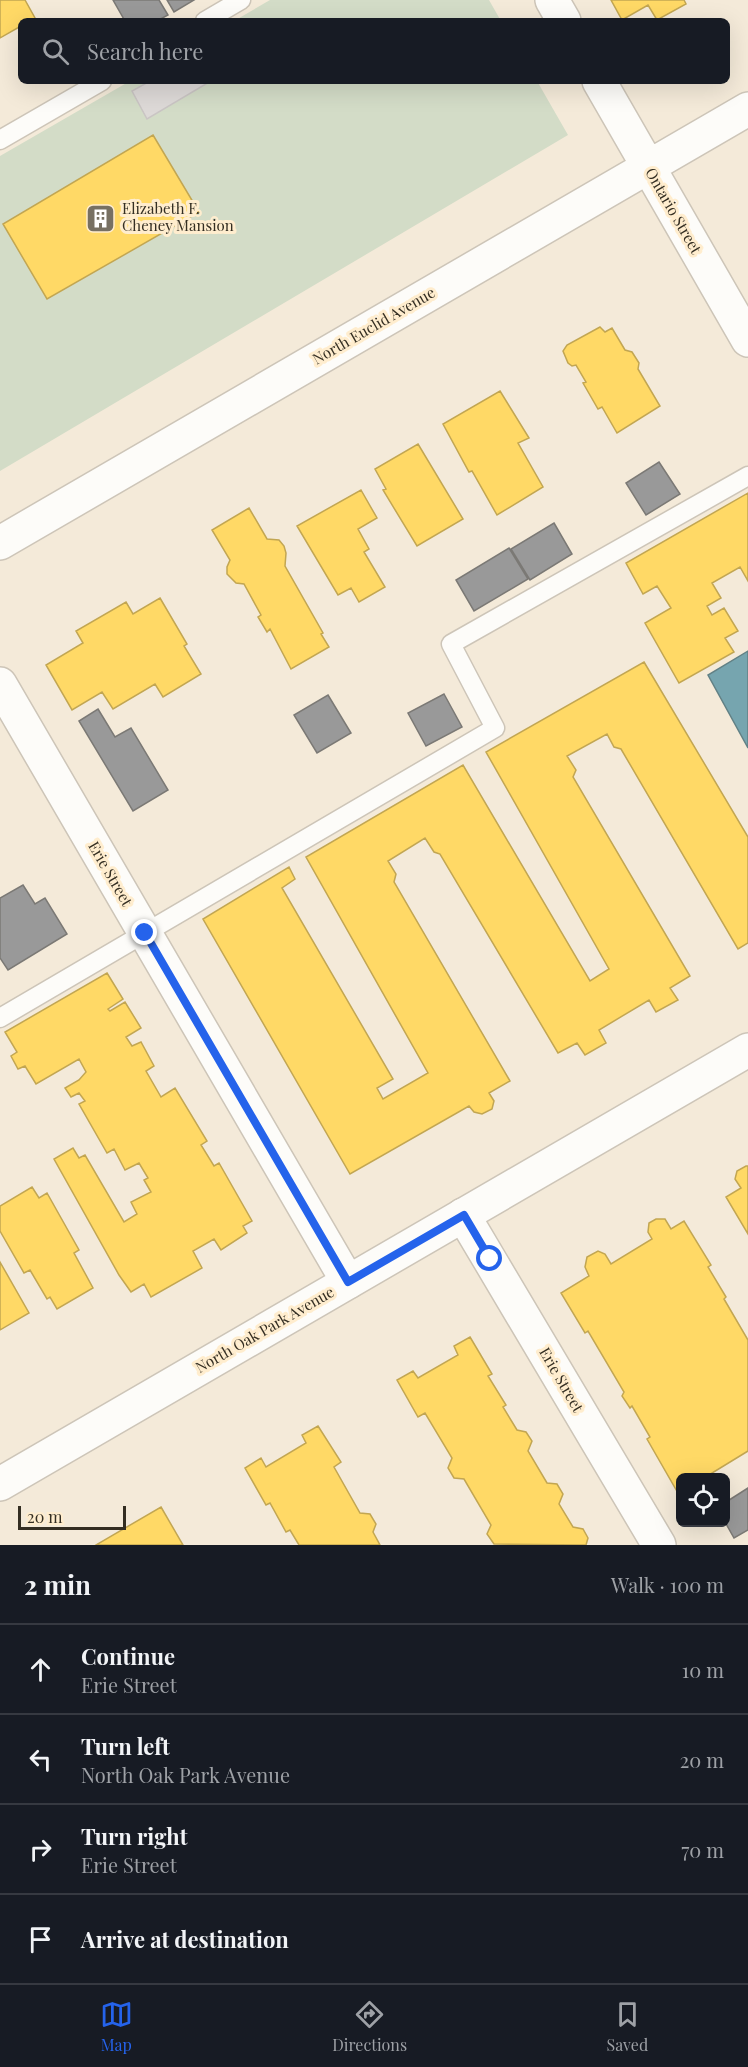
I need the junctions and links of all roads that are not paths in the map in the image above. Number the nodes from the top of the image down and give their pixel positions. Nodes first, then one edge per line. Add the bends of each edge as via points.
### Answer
1 (241, 0) edge
2 (552, 0) edge
3 (210, 18) edge
4 (562, 18) edge
5 (97, 84) edge
6 (600, 84) edge
7 (748, 109) edge
8 (0, 140) edge
9 (648, 167) junction
10 (748, 340) edge
11 (748, 476) edge
12 (0, 543) edge
13 (0, 684) edge
14 (145, 933) junction
15 (0, 1017) edge
16 (748, 1050) edge
17 (464, 1215) junction
18 (348, 1282) junction
19 (0, 1484) edge
20 (658, 1545) edge

1 - 3 lane
2 - 4 street
5 - 8 lane
6 - 9 street, Ontario Street
7 - 9 street, North Euclid Avenue
9 - 10 street, Ontario Street
9 - 12 street, North Euclid Avenue
11 - 14 lane via 451,644 495,728
13 - 14 street, Erie Street
14 - 15 lane
14 - 18 street, Erie Street
16 - 17 street, North Oak Park Avenue
17 - 18 street, North Oak Park Avenue
17 - 20 street, Erie Street
18 - 19 street, North Oak Park Avenue

